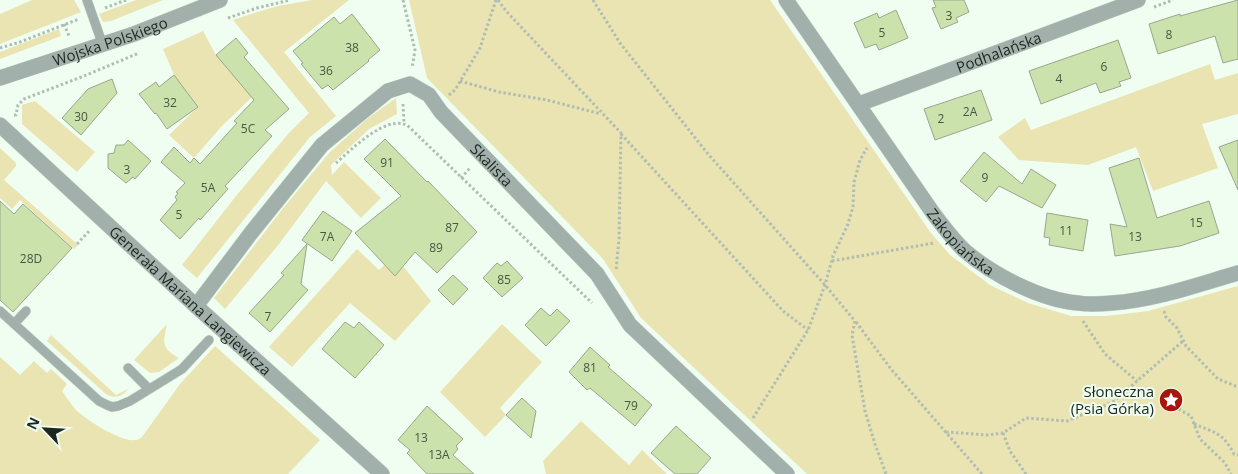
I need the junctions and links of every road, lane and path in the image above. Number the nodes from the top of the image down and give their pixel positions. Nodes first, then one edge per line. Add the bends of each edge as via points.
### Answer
1 (87, 0) edge
2 (126, 0) edge
3 (220, 0) edge
4 (290, 0) edge
5 (403, 0) edge
6 (497, 0) edge
7 (593, 0) edge
8 (786, 0) edge
9 (1173, 0) edge
10 (1143, 5) edge
11 (92, 14) junction
12 (226, 18) dead end
13 (64, 24) junction
14 (69, 37) dead end
15 (100, 37) dead end
16 (0, 48) edge
17 (145, 51) dead end
18 (82, 71) dead end
19 (84, 76) junction
20 (0, 78) edge
21 (460, 81) junction
22 (410, 84) junction
23 (436, 104) junction
24 (859, 104) junction
25 (602, 114) junction
26 (13, 115) dead end
27 (0, 125) edge
28 (621, 133) junction
29 (880, 135) junction
30 (336, 163) dead end
31 (88, 232) dead end
32 (950, 236) junction
33 (76, 244) dead end
34 (832, 261) junction
35 (1238, 273) edge
36 (825, 285) junction
37 (1161, 295) junction
38 (613, 298) junction
39 (1078, 304) junction
40 (594, 305) dead end
41 (196, 306) junction
42 (0, 311) edge
43 (26, 311) dead end
44 (855, 321) junction
45 (14, 324) junction
46 (808, 330) junction
47 (209, 340) dead end
48 (1183, 341) junction
49 (128, 368) dead end
50 (1137, 381) junction
51 (1238, 387) edge
52 (150, 389) junction
53 (1177, 404) dead end
54 (1194, 424) junction
55 (946, 432) junction
56 (743, 433) junction
57 (1003, 433) junction
58 (1238, 455) edge
59 (382, 474) edge
60 (787, 474) edge
61 (886, 474) edge
62 (982, 474) edge
63 (1026, 474) edge
64 (1231, 474) edge

1 - 11 lane
2 - 11 path
3 - 20 street, Wojska Polskiego via 134,34
4 - 12 path
5 - 22 path via 415,50
6 - 21 path via 480,48
6 - 25 path
7 - 36 path via 620,43 708,154
8 - 24 street, Zakopiańska
9 - 10 path
10 - 24 street, Podhalańska
11 - 13 path
11 - 15 lane
13 - 14 path
13 - 16 path
17 - 19 path
18 - 19 path
19 - 26 path via 24,99
21 - 23 path via 455,90
21 - 25 path
22 - 23 street, Skalista via 429,95
22 - 41 street via 388,91 322,145
23 - 38 street, Skalista via 597,274
24 - 29 street, Zakopiańska
25 - 28 path
27 - 41 street, Generała Mariana Langiewicza
28 - 38 path via 619,238
28 - 46 path via 783,311
29 - 32 street, Zakopiańska
29 - 34 path via 871,141 860,160 854,182 853,207
30 - 40 path via 370,134 395,123 404,123
31 - 33 path
32 - 34 path via 943,242
32 - 39 street, Zakopiańska via 998,275 1040,294
34 - 36 path
35 - 37 street, Zakopiańska
36 - 44 path
36 - 46 path
37 - 39 street, Zakopiańska via 1112,303
37 - 48 path via 1166,317
38 - 56 street, Skalista via 630,325
39 - 50 path via 1078,313 1105,354
41 - 59 street, Generała Mariana Langiewicza
42 - 45 lane
43 - 45 lane
44 - 55 path via 891,369
44 - 61 path via 852,335 864,403
45 - 52 lane via 107,405 123,405
46 - 56 path
47 - 52 lane via 182,369
48 - 50 path
48 - 51 path via 1218,379
49 - 52 lane
50 - 57 path via 1113,402 1067,421 1026,418
53 - 54 path via 1180,410 1191,416
54 - 58 path via 1217,433
54 - 64 path via 1200,439 1225,463
55 - 57 path
55 - 62 path
56 - 60 street, Skalista
57 - 63 path

